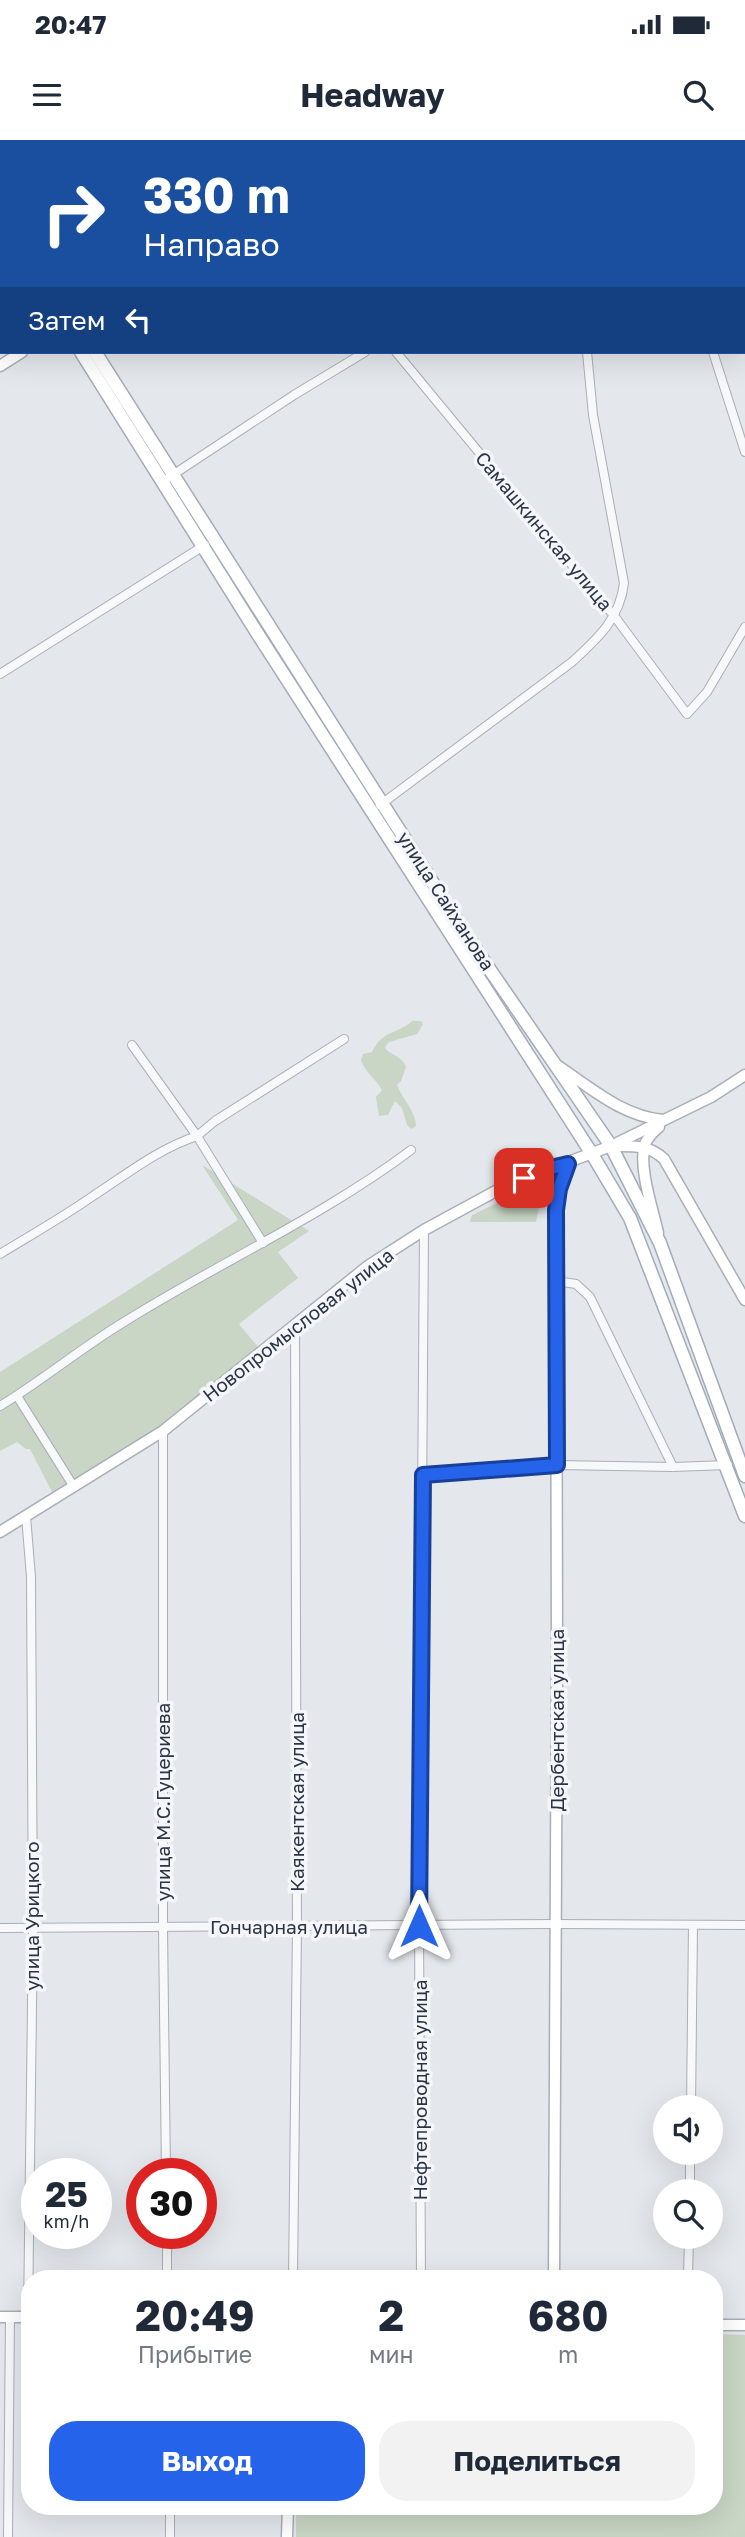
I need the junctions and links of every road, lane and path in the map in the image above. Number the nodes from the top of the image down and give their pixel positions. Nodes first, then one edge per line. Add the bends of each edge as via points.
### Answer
1 (19, 354) edge
2 (82, 354) edge
3 (96, 354) edge
4 (362, 354) edge
5 (398, 354) edge
6 (587, 354) edge
7 (714, 354) edge
8 (0, 366) edge
9 (745, 452) edge
10 (174, 474) junction
11 (162, 482) junction
12 (208, 543) junction
13 (615, 617) junction
14 (745, 627) edge
15 (0, 674) edge
16 (377, 807) junction
17 (344, 1039) dead end
18 (132, 1045) dead end
19 (555, 1064) junction
20 (745, 1075) edge
21 (666, 1120) junction
22 (197, 1136) junction
23 (611, 1146) junction
24 (644, 1147) junction
25 (411, 1150) dead end
26 (592, 1154) junction
27 (568, 1164) junction
28 (424, 1230) junction
29 (263, 1243) junction
30 (660, 1243) junction
31 (0, 1254) edge
32 (556, 1281) junction
33 (745, 1300) edge
34 (295, 1325) junction
35 (17, 1396) junction
36 (0, 1406) edge
37 (163, 1431) junction
38 (740, 1461) junction
39 (557, 1465) junction
40 (726, 1466) junction
41 (673, 1467) junction
42 (423, 1475) junction
43 (745, 1476) edge
44 (74, 1486) junction
45 (26, 1516) junction
46 (745, 1516) edge
47 (0, 1532) edge
48 (556, 1924) junction
49 (694, 1925) junction
50 (745, 1925) edge
51 (419, 1926) junction
52 (297, 1927) junction
53 (0, 1928) edge
54 (163, 1928) junction
55 (33, 1929) junction
56 (691, 2095) edge
57 (166, 2158) edge
58 (167, 2249) edge
59 (689, 2249) edge
60 (29, 2270) edge
61 (167, 2270) edge
62 (293, 2270) edge
63 (421, 2270) edge
64 (554, 2270) edge
65 (688, 2270) edge
66 (5, 2317) edge
67 (723, 2325) edge
68 (745, 2325) edge
69 (170, 2515) edge
70 (288, 2515) edge
71 (8, 2537) edge
72 (170, 2537) edge
73 (287, 2537) edge

1 - 8 street
2 - 11 main road
3 - 10 main road
4 - 10 street
5 - 13 street, Самашкинская улица
6 - 13 street via 593,415 624,583
7 - 9 street
10 - 11 street
10 - 12 main road
11 - 12 main road
12 - 15 street
12 - 16 main road
13 - 14 street, Самашкинская улица via 687,714 707,692
13 - 16 street via 572,662
16 - 19 main road, улица Сайханова
16 - 26 main road
17 - 22 street
18 - 22 street
19 - 21 street via 630,1113
19 - 23 main road, улица Сайханова
20 - 21 street, Новопромысловая улица
21 - 23 street, Новопромысловая улица
21 - 24 street
22 - 29 street
22 - 31 street via 147,1160
23 - 24 street
23 - 26 street, Новопромысловая улица
23 - 30 main road, улица Сайханова
24 - 30 street via 643,1164
24 - 33 street via 664,1158
25 - 29 street
26 - 27 street, Новопромысловая улица
26 - 40 main road via 630,1218
27 - 28 street, Новопромысловая улица via 507,1185
27 - 32 street, Дербентская улица via 556,1210
28 - 34 street, Новопромысловая улица via 368,1266
28 - 42 street, Нефтепроводная улица
29 - 35 street via 123,1322
30 - 38 main road, улица Сайханова
32 - 39 street, Дербентская улица
32 - 41 street via 576,1284 590,1297
34 - 37 street, Новопромысловая улица
34 - 52 street, Каякентская улица
35 - 36 street
35 - 44 street
37 - 44 street, Новопромысловая улица
37 - 54 street, улица М.С.Гуцериева
38 - 40 street
38 - 43 main road, улица Сайханова
39 - 41 street
39 - 42 street
39 - 48 street, Дербентская улица
40 - 41 street
40 - 46 main road
42 - 51 street, Нефтепроводная улица
44 - 45 street, Новопромысловая улица
45 - 47 street, Новопромысловая улица
45 - 55 street, улица Урицкого via 31,1577
48 - 49 street, Гончарная улица
48 - 51 street, Гончарная улица
48 - 64 street, Дербентская улица
49 - 50 street, Гончарная улица
49 - 56 street
51 - 52 street, Гончарная улица
51 - 63 street, Нефтепроводная улица
52 - 54 street, Гончарная улица
52 - 62 street, Каякентская улица
53 - 55 street, Гончарная улица
54 - 55 street, Гончарная улица
54 - 57 street, улица М.С.Гуцериева
55 - 60 street, улица Урицкого
58 - 61 street
59 - 65 street
66 - 71 street
67 - 68 street
69 - 72 street
70 - 73 street

